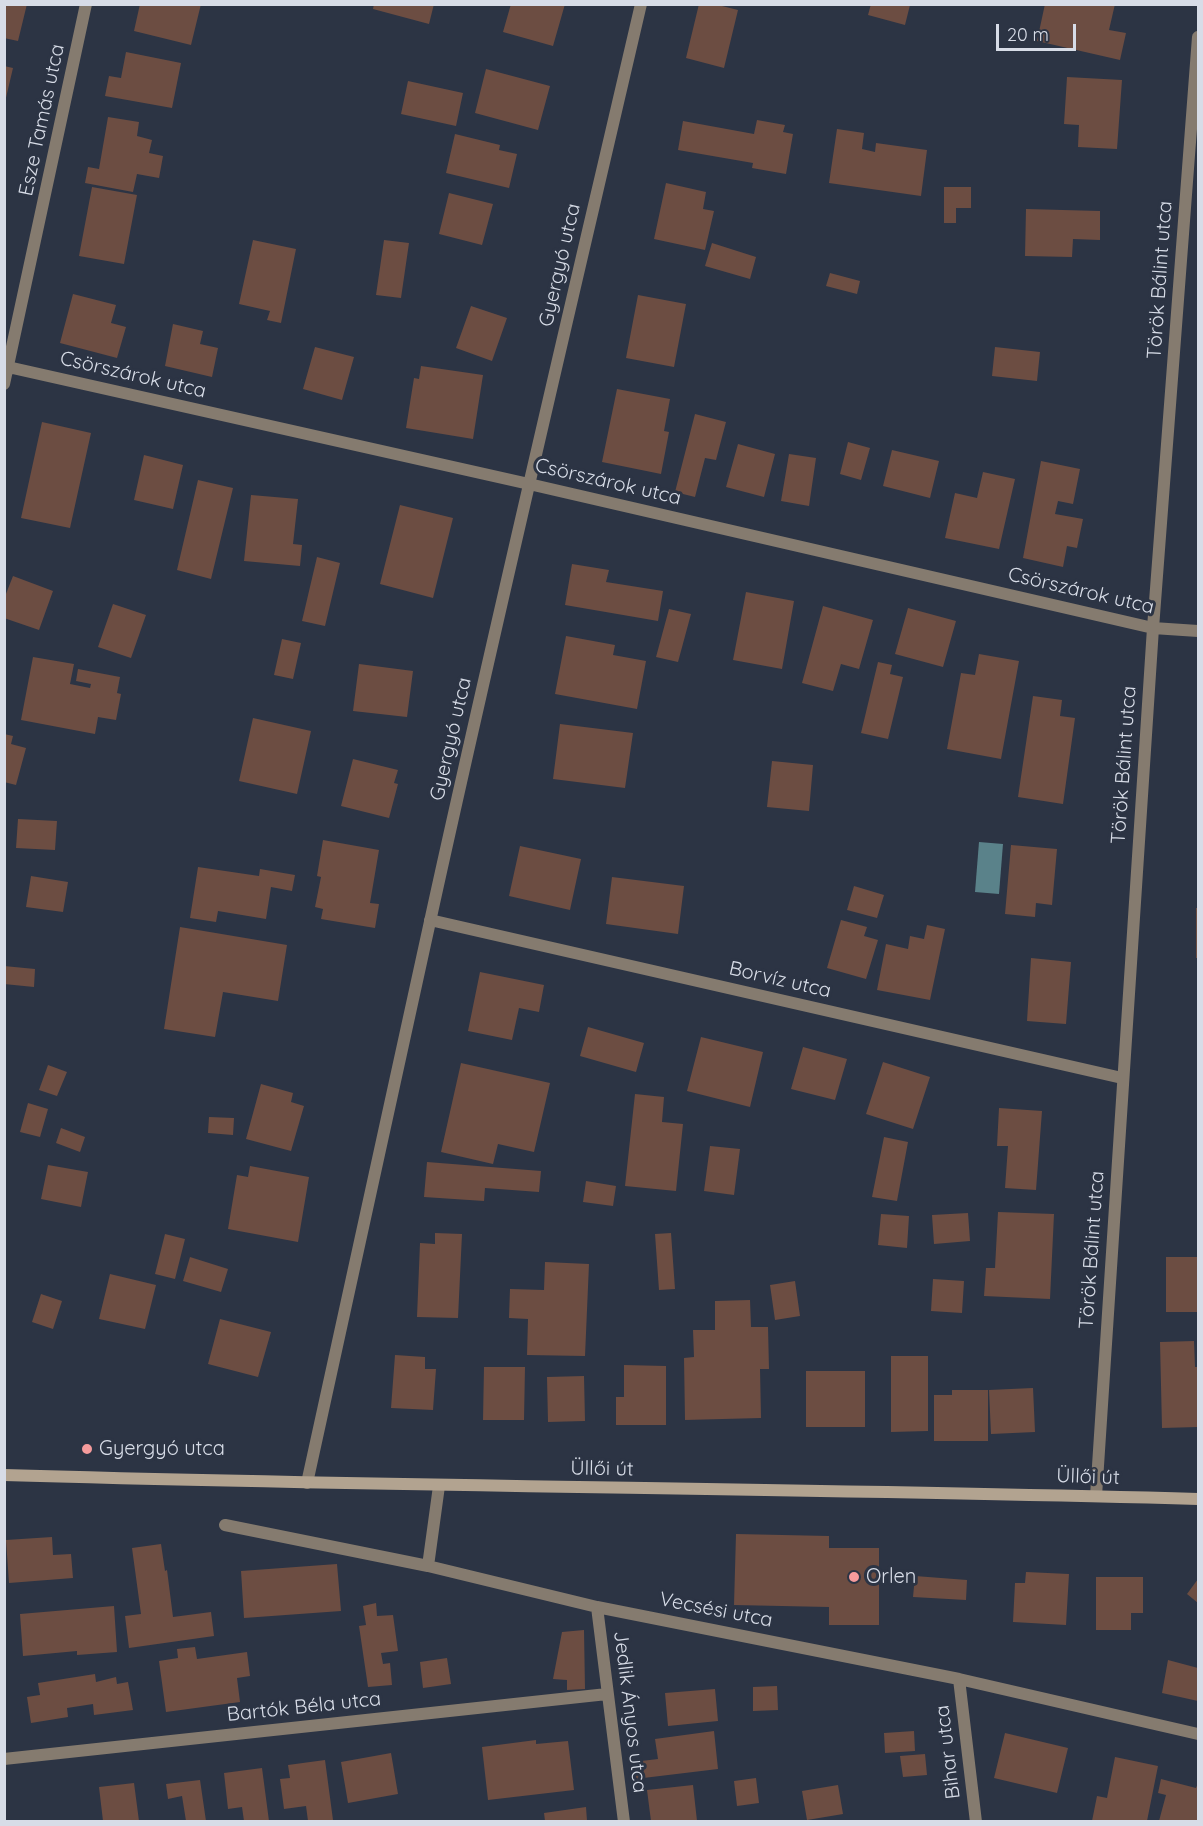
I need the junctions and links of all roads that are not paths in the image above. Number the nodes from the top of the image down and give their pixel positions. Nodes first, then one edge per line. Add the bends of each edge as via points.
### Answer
1 (86, 4) edge
2 (641, 4) edge
3 (1198, 37) edge
4 (8, 367) junction
5 (4, 384) edge
6 (529, 484) junction
7 (1153, 628) junction
8 (1198, 631) edge
9 (430, 920) junction
10 (1122, 1078) junction
11 (4, 1475) edge
12 (307, 1483) junction
13 (439, 1486) junction
14 (1096, 1496) junction
15 (1198, 1499) edge
16 (225, 1525) dead end
17 (428, 1566) junction
18 (597, 1607) junction
19 (959, 1678) junction
20 (607, 1694) junction
21 (1198, 1734) edge
22 (4, 1759) edge
23 (624, 1821) edge
24 (976, 1821) edge

1 - 4 street, Esze Tamás utca
2 - 6 street, Gyergyó utca
3 - 7 street, Török Bálint utca
4 - 5 street, Esze Tamás utca
4 - 6 street, Csörszárok utca
6 - 7 street, Csörszárok utca
6 - 9 street, Gyergyó utca
7 - 8 street, Csörszárok utca
7 - 10 street, Török Bálint utca
9 - 10 street, Borvíz utca
9 - 12 street, Gyergyó utca
10 - 14 street, Török Bálint utca
11 - 12 main road, Üllői út
12 - 13 main road, Üllői út
13 - 14 main road, Üllői út
13 - 17 street
14 - 15 main road, Üllői út
16 - 17 street, Vecsési utca
17 - 18 street, Vecsési utca
18 - 19 street, Vecsési utca
18 - 20 street, Jedlik Ányos utca
19 - 21 street, Vecsési utca
19 - 24 street, Bihar utca
20 - 22 street, Bartók Béla utca
20 - 23 street, Jedlik Ányos utca

